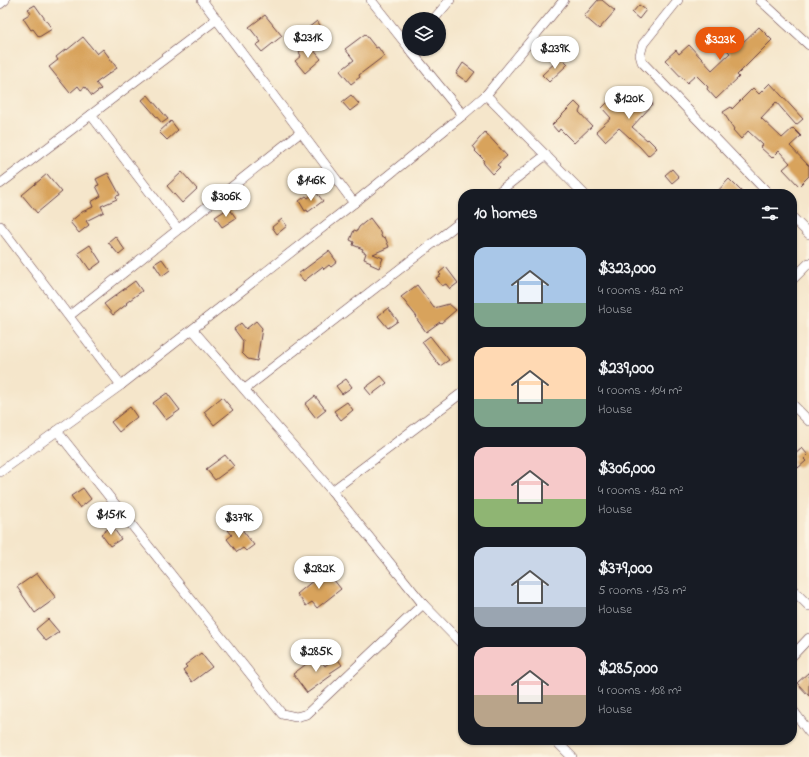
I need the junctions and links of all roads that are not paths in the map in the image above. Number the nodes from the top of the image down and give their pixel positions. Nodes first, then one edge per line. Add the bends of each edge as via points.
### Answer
1 (5, 0) edge
2 (202, 0) edge
3 (370, 0) edge
4 (450, 0) edge
5 (564, 0) edge
6 (678, 0) edge
7 (760, 0) edge
8 (0, 4) edge
9 (440, 12) edge
10 (217, 19) junction
11 (402, 39) edge
12 (809, 45) edge
13 (415, 56) edge
14 (486, 95) junction
15 (91, 115) junction
16 (463, 115) junction
17 (301, 132) junction
18 (546, 155) junction
19 (0, 184) edge
20 (502, 189) edge
21 (579, 189) edge
22 (764, 189) edge
23 (354, 204) junction
24 (797, 222) edge
25 (458, 224) edge
26 (0, 226) edge
27 (178, 229) junction
28 (809, 234) edge
29 (809, 263) edge
30 (797, 275) edge
31 (68, 316) junction
32 (193, 330) junction
33 (121, 385) junction
34 (245, 389) junction
35 (458, 396) edge
36 (797, 409) edge
37 (809, 421) edge
38 (57, 431) junction
39 (0, 472) edge
40 (332, 491) junction
41 (797, 594) edge
42 (424, 604) junction
43 (809, 606) edge
44 (809, 638) edge
45 (458, 640) edge
46 (797, 651) edge
47 (797, 716) edge
48 (809, 732) edge
49 (560, 745) edge
50 (572, 757) edge

1 - 8 street
2 - 10 street
3 - 11 street
4 - 9 street
5 - 14 street
6 - 22 street via 643,44 640,55 642,62
7 - 12 street
10 - 15 street
10 - 17 street
13 - 16 street
14 - 16 street
14 - 18 street
15 - 19 street
15 - 27 street
16 - 23 street
17 - 23 street
17 - 27 street
18 - 20 street
18 - 21 street
23 - 32 street
24 - 28 street
25 - 34 street
26 - 31 street
27 - 31 street
29 - 30 street
31 - 33 street
32 - 33 street
32 - 34 street
33 - 38 street
34 - 40 street
35 - 40 street
36 - 37 street
38 - 39 street
38 - 42 street via 282,714 296,717 307,714
40 - 42 street
41 - 43 street
42 - 45 street
44 - 46 street
47 - 48 street
49 - 50 street

